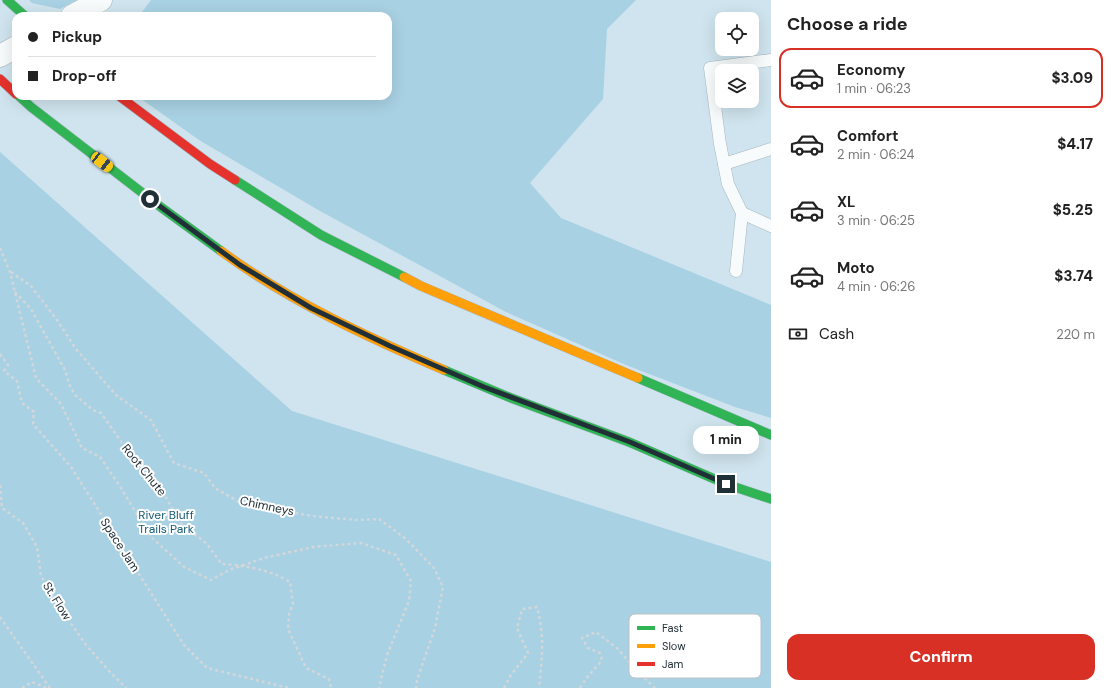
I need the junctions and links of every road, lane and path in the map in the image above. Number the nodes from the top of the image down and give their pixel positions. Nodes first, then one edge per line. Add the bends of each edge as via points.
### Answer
1 (7, 0) edge
2 (97, 2) edge
3 (20, 12) edge
4 (79, 12) edge
5 (12, 49) edge
6 (0, 56) edge
7 (771, 60) edge
8 (0, 79) edge
9 (12, 90) edge
10 (24, 100) edge
11 (125, 100) edge
12 (771, 149) edge
13 (724, 164) junction
14 (742, 213) junction
15 (771, 226) edge
16 (0, 248) edge
17 (736, 271) dead end
18 (10, 272) junction
19 (15, 292) junction
20 (0, 354) edge
21 (771, 435) edge
22 (0, 485) edge
23 (771, 499) edge
24 (242, 565) junction
25 (0, 617) edge
26 (629, 662) edge
27 (645, 678) edge
28 (22, 688) edge
29 (48, 688) edge
30 (126, 688) edge
31 (289, 688) edge
32 (330, 688) edge
33 (379, 688) edge
34 (416, 688) edge
35 (504, 688) edge
36 (538, 688) edge
37 (580, 688) edge
38 (656, 688) edge

1 - 3 highway
2 - 4 street
5 - 6 street
7 - 13 lane via 710,68
8 - 9 highway
10 - 23 highway via 234,261 311,308 390,346 511,398 630,442 726,484
11 - 21 highway via 210,164 321,235 421,286
12 - 13 lane
13 - 14 lane via 728,184
14 - 15 lane
14 - 17 lane
16 - 18 path
18 - 19 path
18 - 34 path, Chimneys via 30,286 76,349 116,395 151,420 174,463 204,473 215,488 239,502 312,516 356,520 379,519 406,539 434,568 443,587 435,628
19 - 24 path, Root Chute via 31,309 76,395 93,410 102,413 124,447 167,499 179,522 206,543 222,564
19 - 24 path via 36,378 61,404 82,448 100,457 150,536 184,567 211,580
20 - 31 path, Space Jam via 8,365 4,371 17,381 22,403 34,412 33,424 71,467 184,645 207,668
22 - 30 path, St. Flow via 2,508 23,523 38,547 41,576 61,609 86,645
24 - 32 path, Root Chute via 283,577 290,582 293,604 288,628 306,668 330,679
24 - 33 path via 314,547 361,543 396,555 411,581 409,601 387,655
25 - 29 path
26 - 37 path via 618,649 596,632 582,638 588,648 600,654 602,660 593,672 585,677
27 - 38 path
28 - 29 path via 32,682
35 - 36 path via 528,653 517,628 522,609 537,606 543,647

